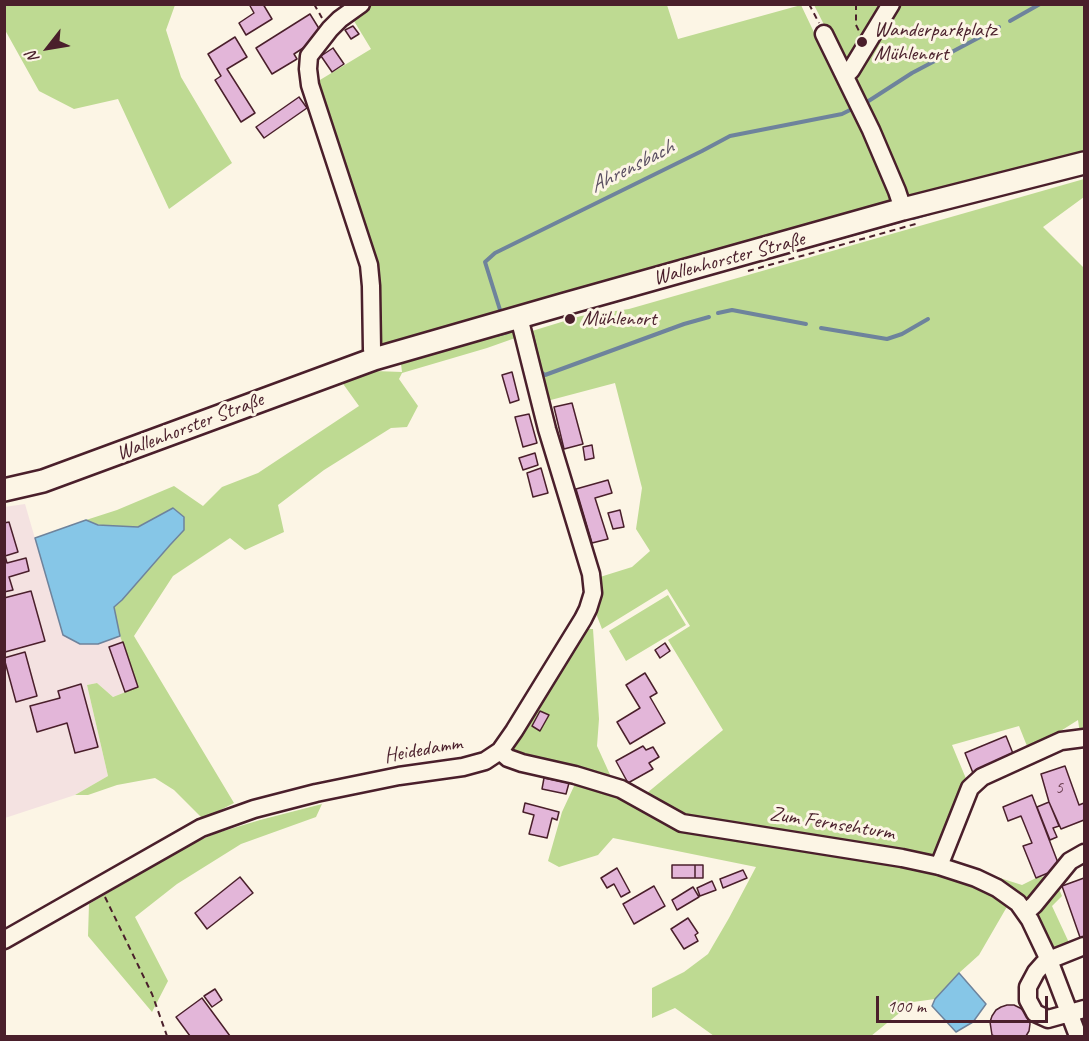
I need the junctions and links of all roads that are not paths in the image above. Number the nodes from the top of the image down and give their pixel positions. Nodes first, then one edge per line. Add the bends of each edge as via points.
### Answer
1 (361, 4) edge
2 (891, 4) edge
3 (824, 34) road end
4 (846, 76) junction
5 (1084, 163) edge
6 (903, 209) junction
7 (521, 324) junction
8 (374, 359) junction
9 (4, 490) edge
10 (1084, 738) edge
11 (500, 751) junction
12 (1084, 853) edge
13 (939, 866) junction
14 (1025, 913) junction
15 (4, 940) edge
16 (1084, 946) edge
17 (1049, 960) junction
18 (1077, 1011) edge
19 (1078, 1036) edge

1 - 8 street via 330,29 309,56 308,69 310,86 369,265
2 - 4 street
3 - 4 street
4 - 6 street
5 - 6 main road, Wallenhorster Straße
6 - 7 main road, Wallenhorster Straße
7 - 8 main road, Wallenhorster Straße
7 - 11 street, Heidedamm via 593,593 583,619
8 - 9 main road, Wallenhorster Straße via 44,481
10 - 13 street via 1061,741 982,777 970,788
11 - 13 street, Zum Fernsehturm via 508,759 621,789 682,823
11 - 15 street, Heidedamm via 485,761 463,767 316,793 233,815 201,828
12 - 14 street via 1070,861
13 - 14 street, Zum Fernsehturm via 996,888 1018,903
14 - 17 street, Zum Fernsehturm
16 - 17 street
17 - 18 street, Zum Fernsehturm
17 - 18 street via 1028,987 1028,1000 1035,1013 1048,1019
18 - 19 street, Zum Fernsehturm

